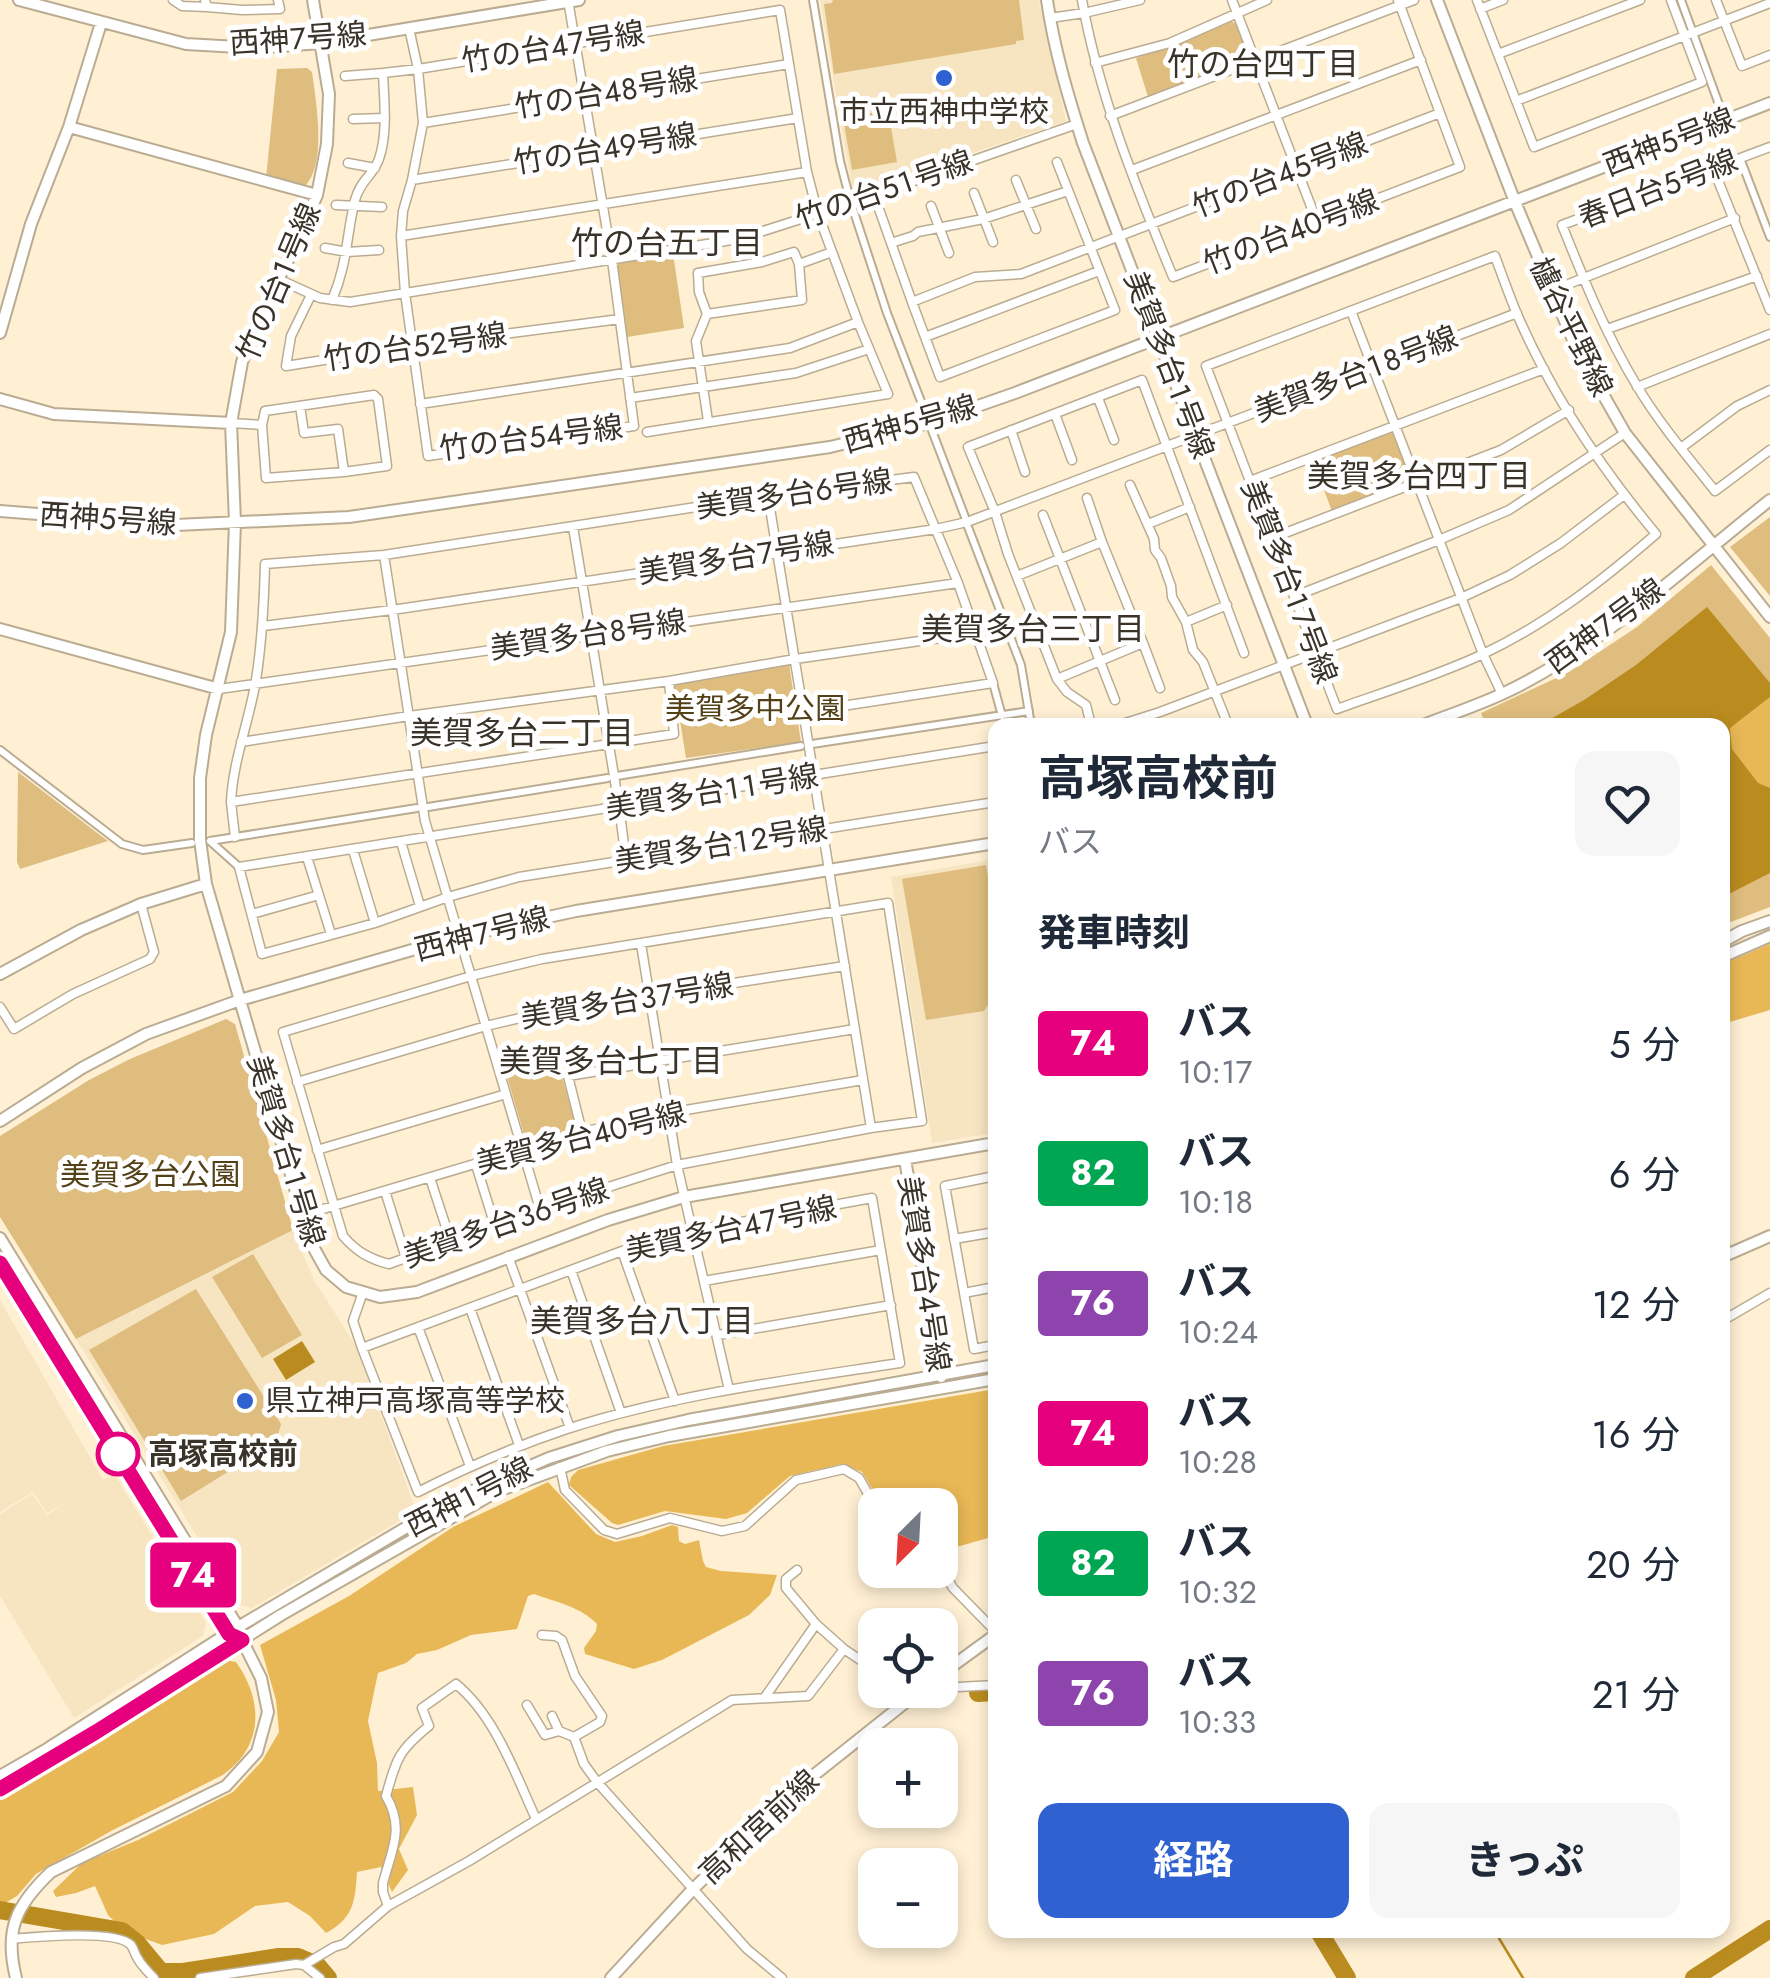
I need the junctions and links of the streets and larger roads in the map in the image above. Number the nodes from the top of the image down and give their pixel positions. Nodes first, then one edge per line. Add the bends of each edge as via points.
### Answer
1 (19, 0) edge
2 (172, 0) edge
3 (278, 0) edge
4 (313, 0) edge
5 (812, 0) edge
6 (1047, 0) edge
7 (1082, 0) edge
8 (1140, 0) edge
9 (1232, 0) edge
10 (1267, 0) edge
11 (1414, 0) edge
12 (1437, 0) edge
13 (1503, 0) edge
14 (1640, 0) edge
15 (1671, 0) edge
16 (1681, 0) edge
17 (1716, 0) edge
18 (572, 1) edge
19 (1400, 3) edge
20 (1770, 3) edge
21 (206, 4) edge
22 (1479, 4) edge
23 (1084, 13) junction
24 (1237, 13) junction
25 (1050, 18) junction
26 (1724, 20) junction
27 (101, 23) junction
28 (409, 28) junction
29 (1689, 34) junction
30 (320, 43) junction
31 (575, 43) junction
32 (1498, 54) junction
33 (1770, 56) edge
34 (1420, 60) junction
35 (1255, 62) junction
36 (1094, 63) junction
37 (789, 64) junction
38 (418, 70) junction
39 (382, 72) junction
40 (345, 76) dead end
41 (584, 96) junction
42 (1516, 101) junction
43 (1770, 104) edge
44 (1440, 113) junction
45 (1276, 115) junction
46 (1110, 116) junction
47 (385, 118) junction
48 (798, 118) junction
49 (353, 119) dead end
50 (1725, 121) junction
51 (423, 123) junction
52 (1077, 124) junction
53 (69, 128) junction
54 (1770, 147) edge
55 (594, 151) junction
56 (1740, 158) junction
57 (1057, 162) dead end
58 (348, 163) dead end
59 (376, 168) junction
60 (1714, 168) junction
61 (1296, 169) junction
62 (1132, 170) junction
63 (807, 172) junction
64 (412, 180) junction
65 (1016, 180) dead end
66 (1068, 192) junction
67 (974, 193) dead end
68 (874, 194) junction
69 (318, 195) junction
70 (849, 196) dead end
71 (1515, 202) junction
72 (336, 205) dead end
73 (354, 205) junction
74 (602, 205) junction
75 (1026, 205) junction
76 (852, 206) dead end
77 (931, 206) dead end
78 (382, 207) dead end
79 (818, 214) junction
80 (1734, 218) junction
81 (984, 219) junction
82 (1317, 222) junction
83 (1151, 224) junction
84 (940, 228) junction
85 (1036, 230) dead end
86 (401, 236) junction
87 (1120, 236) junction
88 (1770, 236) edge
89 (993, 242) dead end
90 (891, 244) junction
91 (1090, 247) junction
92 (325, 248) dead end
93 (379, 250) dead end
94 (347, 252) junction
95 (832, 252) junction
96 (950, 253) dead end
97 (612, 260) junction
98 (799, 264) junction
99 (1099, 271) junction
100 (1757, 276) junction
101 (1583, 278) junction
102 (278, 279) junction
103 (1551, 291) junction
104 (405, 292) junction
105 (311, 295) junction
106 (332, 300) junction
107 (912, 302) junction
108 (1770, 310) edge
109 (1351, 311) junction
110 (1517, 313) junction
111 (707, 314) junction
112 (620, 318) junction
113 (858, 322) junction
114 (1607, 329) junction
115 (0, 332) edge
116 (1770, 334) edge
117 (925, 337) junction
118 (1160, 338) junction
119 (412, 346) junction
120 (869, 348) junction
121 (698, 362) junction
122 (1373, 368) junction
123 (1544, 369) junction
124 (627, 372) junction
125 (702, 386) junction
126 (1637, 387) junction
127 (1770, 390) edge
128 (630, 398) junction
129 (1098, 398) junction
130 (0, 399) edge
131 (420, 404) junction
132 (300, 406) junction
133 (1569, 410) junction
134 (1055, 414) junction
135 (927, 417) dead end
136 (708, 422) junction
137 (231, 423) junction
138 (1228, 424) junction
139 (262, 425) junction
140 (1395, 426) junction
141 (931, 428) dead end
142 (1011, 430) junction
143 (647, 432) dead end
144 (1625, 433) junction
145 (1196, 436) junction
146 (1114, 440) dead end
147 (1167, 447) junction
148 (1680, 448) junction
149 (1770, 450) edge
150 (1595, 453) junction
151 (1072, 460) dead end
152 (344, 472) junction
153 (1025, 472) dead end
154 (1250, 481) junction
155 (1417, 484) junction
156 (1130, 485) dead end
157 (1624, 495) junction
158 (768, 496) junction
159 (1087, 498) dead end
160 (1770, 500) edge
161 (1190, 507) junction
162 (0, 511) edge
163 (995, 512) junction
164 (1043, 515) dead end
165 (965, 517) dead end
166 (234, 522) junction
167 (1148, 524) junction
168 (968, 526) dead end
169 (573, 528) junction
170 (936, 529) junction
171 (1272, 538) junction
172 (1439, 540) junction
173 (1102, 542) junction
174 (1712, 546) junction
175 (777, 552) junction
176 (384, 556) junction
177 (1060, 558) junction
178 (1017, 576) junction
179 (582, 581) junction
180 (958, 582) junction
181 (1295, 596) junction
182 (1461, 598) junction
183 (1227, 605) junction
184 (786, 606) junction
185 (392, 610) junction
186 (1770, 617) edge
187 (1186, 622) junction
188 (263, 626) junction
189 (0, 629) edge
190 (976, 633) junction
191 (591, 636) junction
192 (1142, 644) junction
193 (1244, 653) dead end
194 (1316, 654) junction
195 (1483, 654) junction
196 (794, 659) junction
197 (1100, 661) junction
198 (402, 662) junction
199 (1284, 666) junction
200 (1057, 679) junction
201 (668, 681) junction
202 (256, 683) junction
203 (993, 683) junction
204 (1160, 688) dead end
205 (219, 689) junction
206 (600, 691) junction
207 (1216, 692) junction
208 (1502, 694) junction
209 (1115, 700) dead end
210 (803, 712) junction
211 (1029, 712) junction
212 (410, 716) junction
213 (1002, 716) junction
214 (988, 718) edge
215 (988, 718) edge
216 (1030, 718) edge
217 (1090, 718) edge
218 (1140, 718) edge
219 (1225, 718) edge
220 (1304, 718) edge
221 (1441, 718) edge
222 (241, 742) junction
223 (812, 744) dead end
224 (608, 746) junction
225 (801, 746) dead end
226 (988, 747) edge
227 (0, 750) edge
228 (418, 774) junction
229 (618, 776) dead end
230 (814, 776) junction
231 (608, 778) dead end
232 (231, 802) junction
233 (988, 803) edge
234 (619, 806) junction
235 (428, 807) dead end
236 (417, 808) dead end
237 (822, 829) junction
238 (235, 838) junction
239 (430, 838) junction
240 (401, 842) junction
241 (192, 843) dead end
242 (988, 844) edge
243 (354, 850) junction
244 (307, 857) junction
245 (626, 860) junction
246 (239, 867) junction
247 (828, 870) junction
248 (206, 884) junction
249 (319, 895) junction
250 (448, 897) junction
251 (141, 904) junction
252 (420, 906) junction
253 (836, 911) junction
254 (252, 914) junction
255 (375, 922) junction
256 (1770, 922) edge
257 (332, 934) junction
258 (460, 936) junction
259 (1770, 936) edge
260 (1730, 938) edge
261 (641, 944) junction
262 (1730, 953) edge
263 (844, 966) junction
264 (0, 974) edge
265 (472, 976) junction
266 (650, 996) junction
267 (240, 1000) junction
268 (0, 1007) edge
269 (486, 1026) junction
270 (855, 1028) junction
271 (659, 1060) junction
272 (864, 1080) junction
273 (298, 1082) junction
274 (506, 1094) junction
275 (668, 1113) junction
276 (0, 1121) edge
277 (871, 1128) junction
278 (582, 1132) junction
279 (988, 1143) edge
280 (317, 1150) junction
281 (523, 1151) junction
282 (905, 1159) junction
283 (476, 1165) junction
284 (677, 1165) junction
285 (988, 1177) edge
286 (430, 1178) junction
287 (385, 1191) junction
288 (684, 1197) junction
289 (334, 1206) junction
290 (540, 1209) junction
291 (303, 1216) junction
292 (495, 1226) junction
293 (692, 1231) junction
294 (988, 1233) edge
295 (1770, 1236) edge
296 (0, 1238) edge
297 (954, 1239) junction
298 (450, 1242) junction
299 (881, 1250) junction
300 (622, 1251) junction
301 (1730, 1254) edge
302 (508, 1256) junction
303 (406, 1258) junction
304 (0, 1263) edge
305 (571, 1270) junction
306 (704, 1281) junction
307 (988, 1288) edge
308 (520, 1289) junction
309 (362, 1292) junction
310 (964, 1293) junction
311 (1770, 1293) edge
312 (890, 1306) junction
313 (470, 1308) junction
314 (1730, 1316) edge
315 (418, 1327) junction
316 (718, 1335) junction
317 (988, 1346) edge
318 (362, 1348) junction
319 (988, 1366) edge
320 (940, 1374) junction
321 (988, 1380) edge
322 (942, 1388) junction
323 (730, 1390) junction
324 (675, 1401) junction
325 (621, 1414) junction
326 (570, 1428) junction
327 (519, 1445) junction
328 (470, 1466) junction
329 (560, 1468) junction
330 (865, 1488) edge
331 (797, 1570) dead end
332 (953, 1588) edge
333 (816, 1624) junction
334 (988, 1626) edge
335 (236, 1634) junction
336 (542, 1635) dead end
337 (988, 1638) edge
338 (844, 1649) junction
339 (858, 1658) edge
340 (958, 1661) edge
341 (988, 1685) edge
342 (958, 1687) edge
343 (764, 1697) junction
344 (527, 1705) dead end
345 (896, 1708) edge
346 (552, 1716) dead end
347 (558, 1731) junction
348 (574, 1737) junction
349 (0, 1776) edge
350 (597, 1782) junction
351 (0, 1789) edge
352 (536, 1819) junction
353 (693, 1890) junction
354 (388, 1906) junction
355 (10, 1939) junction
356 (308, 1963) junction
357 (242, 1975) edge
358 (16, 1978) edge
359 (154, 1978) edge
360 (200, 1978) edge
361 (320, 1978) edge
362 (612, 1978) edge
363 (782, 1978) edge

1 - 27 street, 西神７号線
2 - 21 street
3 - 21 street via 280,10
4 - 30 street, 竹の台１号線
5 - 70 street
6 - 25 street, 美賀多台１号線
7 - 23 street, 竹の台４０号線
8 - 23 street
9 - 24 street
10 - 24 street
11 - 19 street
12 - 71 street, 櫨谷平野線
13 - 22 street
14 - 32 street
15 - 29 street
16 - 29 street
17 - 26 street
18 - 28 street, 西神７号線
18 - 31 street, 竹の台５４号線
19 - 34 street, 竹の台４０号線
19 - 35 street
20 - 26 street
22 - 32 street
23 - 25 street
23 - 36 street, 竹の台４０号線
24 - 35 street
24 - 36 street via 1170,43
25 - 52 street, 美賀多台１号線
26 - 29 street
26 - 33 street via 1742,66
27 - 30 street, 西神７号線 via 186,44
27 - 53 street
28 - 30 street, 西神７号線
28 - 38 street, 竹の台５４号線
29 - 42 street
29 - 42 street via 1702,82 1669,95 1534,147
29 - 50 street
30 - 69 street, 竹の台１号線 via 328,94
31 - 37 street, 竹の台４７号線 via 780,10
31 - 38 street, 竹の台４７号線
31 - 41 street, 竹の台５４号線
32 - 42 street
34 - 44 street, 竹の台４０号線
34 - 45 street
35 - 45 street
35 - 46 street
36 - 46 street, 竹の台４０号線
37 - 41 street, 竹の台４８号線
37 - 48 street, 竹の台４７号線
38 - 39 street, 竹の台４７号線
38 - 51 street, 竹の台５４号線
39 - 40 street, 竹の台４７号線
39 - 47 street
41 - 51 street, 竹の台４８号線
41 - 55 street, 竹の台５４号線
43 - 50 street, 西神５号線
44 - 61 street, 竹の台４５号線
44 - 82 street, 竹の台４０号線 via 1460,167
45 - 61 street
45 - 62 street
46 - 62 street, 竹の台４０号線
47 - 49 street
47 - 59 street
48 - 55 street, 竹の台４９号線
48 - 63 street, 竹の台４７号線
50 - 71 street, 西神５号線
51 - 64 street, 竹の台５４号線
52 - 68 street, 竹の台５１号線
52 - 87 street, 美賀多台１号線
53 - 69 street
53 - 115 street via 31,224
54 - 56 street, 春日台５号線
55 - 64 street, 竹の台４９号線
55 - 74 street, 竹の台５４号線
56 - 60 street, 春日台５号線
56 - 88 street
57 - 66 street
58 - 59 street
59 - 73 street via 359,186
60 - 80 street
60 - 101 street, 春日台５号線 via 1562,225
61 - 82 street
61 - 83 street, 竹の台４５号線
62 - 83 street, 竹の台４０号線
63 - 74 street
63 - 79 street, 竹の台４７号線
64 - 86 street, 竹の台５４号線
65 - 75 street
66 - 75 street
66 - 91 street
67 - 81 street
68 - 79 street, 竹の台５１号線
68 - 90 street
69 - 102 street, 竹の台１号線
71 - 103 street, 櫨谷平野線
71 - 118 street, 西神５号線
72 - 73 street
73 - 78 street
73 - 94 street
74 - 86 street
74 - 97 street, 竹の台５４号線
75 - 81 street
75 - 85 street
76 - 135 street
77 - 84 street
79 - 95 street, 竹の台４７号線
79 - 97 street, 竹の台５１号線 via 738,239
80 - 100 street
80 - 101 street
81 - 84 street
81 - 89 street
82 - 83 street, 竹の台４０号線 via 1173,277
83 - 87 street, 竹の台４５号線
84 - 90 street
84 - 96 street
86 - 104 street, 竹の台５４号線
87 - 91 street, 竹の台４５号線
87 - 118 street, 美賀多台１号線
90 - 107 street
91 - 99 street
91 - 107 street, 竹の台４５号線 via 1021,274 975,277
92 - 94 street
93 - 94 street
94 - 106 street
95 - 98 street
95 - 113 street, 竹の台４７号線
97 - 104 street, 竹の台５１号線
97 - 112 street, 竹の台５４号線
98 - 111 street via 802,300
98 - 111 street via 794,252 698,273
99 - 117 street
99 - 117 street via 1115,310 940,377
100 - 108 street
100 - 114 street
101 - 103 street
101 - 114 street, 春日台５号線
102 - 105 street, 竹の台５１号線
102 - 137 street, 竹の台１号線 via 242,362
103 - 144 street, 櫨谷平野線
104 - 106 street, 竹の台５１号線
104 - 119 street, 竹の台５４号線
105 - 106 street, 竹の台５１号線
105 - 119 street, 竹の台５２号線 via 290,336 286,366
107 - 117 street
109 - 110 street, 美賀多台１７号線 via 1495,256
109 - 122 street
109 - 138 street, 美賀多台１７号線 via 1206,366
110 - 122 street, 美賀多台１８号線
110 - 123 street, 美賀多台１７号線
111 - 121 street via 696,341
112 - 119 street, 竹の台５２号線
112 - 124 street, 竹の台５４号線
113 - 120 street, 竹の台４７号線
113 - 121 street via 790,348
114 - 126 street, 春日台５号線
116 - 126 street
118 - 145 street, 美賀多台１号線
118 - 166 street, 西神５号線 via 929,423 830,447 349,517
119 - 131 street, 竹の台５４号線
120 - 125 street via 796,374
120 - 136 street, 竹の台４７号線 via 888,394
121 - 124 street
121 - 125 street
122 - 138 street, 美賀多台１８号線
122 - 140 street
123 - 133 street, 美賀多台１７号線
123 - 140 street
124 - 128 street, 竹の台５４号線
124 - 131 street
125 - 128 street
125 - 136 street
126 - 148 street, 春日台５号線
127 - 148 street
128 - 131 street, 竹の台５４号線 via 634,426 428,456
129 - 134 street
129 - 146 street
129 - 147 street via 1142,380
130 - 137 street via 54,414
132 - 139 street via 265,411
132 - 152 street via 304,433 338,429
132 - 152 street via 378,399 387,466
133 - 150 street, 美賀多台１７号線
133 - 155 street via 1502,450
134 - 142 street
134 - 151 street
136 - 143 street
137 - 139 street
137 - 166 street, 竹の台１号線
138 - 145 street, 美賀多台１８号線
138 - 154 street, 美賀多台１７号線
139 - 152 street via 266,478
140 - 154 street
140 - 155 street
141 - 165 street
142 - 153 street
142 - 163 street via 968,447
144 - 150 street
144 - 174 street, 櫨谷平野線
145 - 147 street, 美賀多台７号線
145 - 199 street, 美賀多台１号線
147 - 161 street
147 - 163 street, 美賀多台７号線
148 - 149 street, 春日台５号線 via 1714,492
150 - 157 street, 美賀多台１７号線
150 - 172 street via 1509,510
154 - 171 street, 美賀多台１７号線
155 - 171 street
155 - 172 street
156 - 167 street
157 - 182 street via 1560,544
157 - 195 street, 美賀多台１７号線 via 1656,534 1546,618
158 - 169 street, 美賀多台６号線
158 - 170 street, 美賀多台６号線 via 914,477
158 - 175 street
159 - 173 street
160 - 174 street, 西神７号線
161 - 167 street
161 - 183 street
162 - 166 street, 西神５号線 via 176,525
163 - 170 street, 美賀多台７号線
163 - 178 street
164 - 177 street
166 - 205 street, 美賀多台１号線 via 232,632
167 - 187 street
168 - 211 street via 1021,665
169 - 176 street, 美賀多台６号線
169 - 179 street
170 - 175 street, 美賀多台７号線
170 - 180 street, 美賀多台６号線
171 - 181 street, 美賀多台１７号線
172 - 181 street
172 - 182 street
173 - 177 street
173 - 192 street
174 - 186 street, 櫨谷平野線
174 - 208 street, 西神７号線 via 1616,623
175 - 179 street, 美賀多台７号線
175 - 184 street
176 - 185 street
176 - 188 street, 美賀多台６号線 via 265,564
177 - 178 street
177 - 197 street
178 - 200 street
179 - 185 street, 美賀多台７号線
179 - 191 street
180 - 184 street, 美賀多台８号線
180 - 190 street, 美賀多台６号線
181 - 194 street, 美賀多台１７号線
182 - 194 street
182 - 195 street
183 - 187 street
183 - 193 street
184 - 191 street, 美賀多台８号線
184 - 196 street
185 - 188 street, 美賀多台７号線
185 - 198 street
187 - 207 street
188 - 202 street, 美賀多台６号線
189 - 205 street
190 - 196 street
190 - 203 street, 美賀多台６号線
191 - 198 street, 美賀多台８号線
191 - 206 street
192 - 197 street
192 - 204 street
194 - 195 street, 美賀多台１７号線 via 1338,710
194 - 199 street
195 - 208 street
196 - 201 street
196 - 210 street
197 - 200 street
197 - 209 street
198 - 202 street, 美賀多台８号線
198 - 212 street
199 - 207 street
199 - 220 street, 美賀多台１号線
200 - 217 street via 1086,705
201 - 206 street
201 - 224 street via 674,734
202 - 205 street, 美賀多台８号線
202 - 222 street, 美賀多台６号線
203 - 210 street
203 - 213 street
205 - 248 street, 美賀多台１号線 via 200,778
206 - 212 street
206 - 224 street
207 - 218 street
207 - 219 street
208 - 221 street, 西神７号線
210 - 230 street
211 - 213 street
211 - 216 street
212 - 222 street
212 - 228 street
213 - 214 street
215 - 223 street
222 - 232 street, 美賀多台６号線
224 - 228 street
224 - 234 street
225 - 229 street
226 - 230 street, 美賀多台１１号線
227 - 241 street via 122,844 144,850
228 - 232 street
228 - 239 street
230 - 234 street, 美賀多台１１号線
230 - 237 street
231 - 235 street
232 - 238 street, 美賀多台６号線
233 - 237 street, 美賀多台１２号線
234 - 239 street, 美賀多台１１号線
234 - 245 street
236 - 238 street
237 - 245 street, 美賀多台１２号線
237 - 247 street
238 - 246 street via 210,841
239 - 240 street, 美賀多台１１号線
239 - 250 street
240 - 243 street, 美賀多台１１号線
240 - 252 street
242 - 247 street, 西神７号線
243 - 244 street, 美賀多台１１号線
243 - 255 street
244 - 246 street, 美賀多台１１号線
244 - 249 street
245 - 250 street, 美賀多台１２号線 via 519,877
246 - 254 street
247 - 253 street
247 - 258 street, 西神７号線
248 - 251 street
248 - 267 street, 美賀多台１号線
249 - 254 street
249 - 257 street
250 - 252 street, 美賀多台１２号線
250 - 258 street
251 - 264 street
251 - 268 street via 154,952 150,959 14,1028
252 - 255 street, 美賀多台１２号線
253 - 261 street, 美賀多台３６号線
253 - 263 street
253 - 277 street, 美賀多台３６号線 via 888,903 922,1121
254 - 257 street, 美賀多台１２号線 via 262,954
255 - 257 street, 美賀多台１２号線
256 - 260 street
258 - 265 street
258 - 267 street, 西神７号線
259 - 262 street
261 - 265 street, 美賀多台３６号線
261 - 266 street
263 - 266 street, 美賀多台３７号線
263 - 270 street
265 - 269 street
265 - 273 street, 美賀多台３６号線 via 283,1032
266 - 269 street, 美賀多台３７号線
266 - 271 street
267 - 276 street, 西神７号線 via 146,1034
267 - 291 street, 美賀多台１号線
269 - 273 street, 美賀多台３７号線
269 - 274 street
270 - 271 street
270 - 272 street
271 - 275 street
271 - 278 street via 568,1076
272 - 275 street, 美賀多台４０号線
272 - 277 street
273 - 280 street, 美賀多台３６号線
274 - 280 street
274 - 281 street
275 - 278 street, 美賀多台４０号線
275 - 284 street
277 - 284 street, 美賀多台３６号線
278 - 281 street, 美賀多台４０号線
279 - 282 street
280 - 289 street, 美賀多台３６号線
281 - 283 street, 美賀多台４０号線
281 - 290 street
282 - 288 street
282 - 320 street, 美賀多台４号線
283 - 286 street, 美賀多台４０号線
283 - 292 street
284 - 288 street
284 - 290 street, 美賀多台３６号線
285 - 297 street via 945,1186
286 - 287 street, 美賀多台４０号線
286 - 298 street
287 - 289 street, 美賀多台４０号線
287 - 303 street
288 - 293 street
288 - 302 street
289 - 291 street, 美賀多台４０号線
289 - 303 street, 美賀多台３６号線 via 355,1250 389,1264
290 - 292 street, 美賀多台３６号線
291 - 309 street, 美賀多台１号線 via 326,1270
292 - 298 street, 美賀多台３６号線
293 - 299 street, 美賀多台４７号線 via 872,1198
293 - 300 street, 美賀多台４７号線
293 - 306 street
294 - 297 street
295 - 301 street
296 - 335 street
297 - 310 street
298 - 303 street, 美賀多台３６号線
299 - 306 street
299 - 312 street, 美賀多台４７号線
300 - 305 street, 美賀多台４７号線
300 - 324 street
302 - 308 street
302 - 309 street via 418,1292 380,1298
304 - 335 street
305 - 308 street, 美賀多台４７号線
305 - 325 street
306 - 316 street
307 - 310 street
308 - 313 street, 美賀多台４７号線
308 - 326 street
309 - 318 street via 353,1320
310 - 317 street via 974,1349
311 - 314 street
312 - 316 street
312 - 323 street, 美賀多台４７号線 via 900,1362
313 - 315 street, 美賀多台４７号線
313 - 327 street
315 - 318 street, 美賀多台４７号線
315 - 328 street
316 - 323 street
318 - 328 street, 美賀多台４７号線 via 418,1492
319 - 320 street, 西神１号線
320 - 322 street, 美賀多台４号線
320 - 335 street, 西神１号線 via 688,1420 549,1458 456,1498
321 - 322 street, 西神１号線
322 - 329 street, 西神１号線 via 669,1436
323 - 324 street, 美賀多台４７号線
324 - 325 street, 美賀多台４７号線
325 - 326 street, 美賀多台４７号線
326 - 327 street, 美賀多台４７号線
327 - 328 street, 美賀多台４７号線
329 - 330 street via 565,1490 604,1530 617,1534 670,1518 722,1531 745,1526 796,1480 844,1469
329 - 335 street, 西神１号線 via 498,1491
331 - 333 street via 786,1578 786,1588
332 - 334 street
333 - 338 street
333 - 343 street
335 - 349 street, 西神１号線
335 - 351 street, 西神１号線 via 96,1732
335 - 355 street via 261,1678 268,1712 257,1752 226,1786 51,1872 29,1893
336 - 348 street via 562,1640 575,1676 602,1716
337 - 340 street
338 - 339 street
338 - 343 street via 808,1696
341 - 342 street
343 - 350 street via 732,1700
344 - 347 street via 545,1735
345 - 353 street, 高和宮前線 via 820,1768
346 - 347 street
347 - 348 street
348 - 350 street
350 - 352 street
350 - 353 street
352 - 354 street
352 - 354 street via 484,1714 456,1684 422,1708 429,1726 404,1746 391,1777 386,1796 398,1823 383,1882
353 - 362 street, 高和宮前線
353 - 363 street
354 - 356 street via 352,1938
355 - 358 street
355 - 359 street via 120,1938
356 - 357 street
356 - 361 street
357 - 360 street

